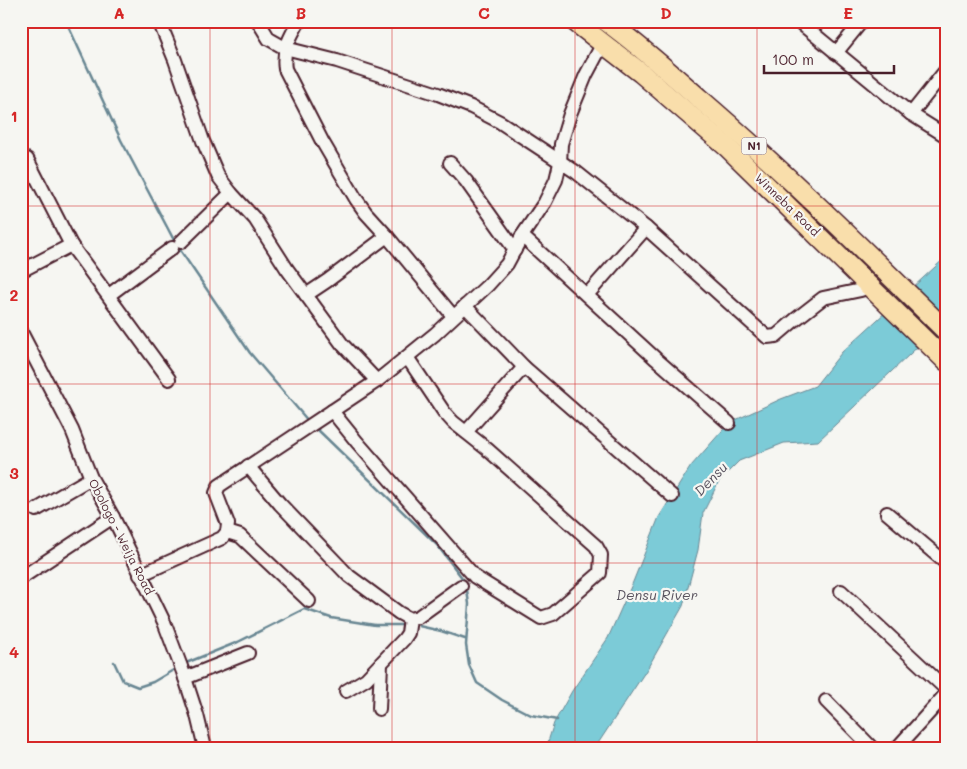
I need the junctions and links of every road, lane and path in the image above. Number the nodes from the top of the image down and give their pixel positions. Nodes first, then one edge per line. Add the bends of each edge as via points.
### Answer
1 (159, 21) edge
2 (258, 21) edge
3 (299, 21) edge
4 (574, 21) edge
5 (606, 21) edge
6 (798, 21) edge
7 (862, 21) edge
8 (603, 43) junction
9 (285, 48) junction
10 (836, 53) junction
11 (946, 70) edge
12 (911, 114) junction
13 (946, 136) edge
14 (26, 159) dead end
15 (450, 163) dead end
16 (560, 163) junction
17 (231, 193) junction
18 (646, 228) junction
19 (387, 236) junction
20 (522, 236) junction
21 (71, 245) junction
22 (515, 250) junction
23 (21, 271) edge
24 (870, 293) junction
25 (109, 295) junction
26 (306, 295) junction
27 (587, 295) junction
28 (465, 306) junction
29 (453, 316) junction
30 (946, 331) edge
31 (21, 332) edge
32 (407, 357) junction
33 (944, 360) edge
34 (524, 367) junction
35 (170, 379) dead end
36 (377, 381) junction
37 (332, 410) junction
38 (729, 423) dead end
39 (466, 432) junction
40 (248, 466) junction
41 (91, 478) junction
42 (672, 496) dead end
43 (36, 510) dead end
44 (887, 513) dead end
45 (113, 517) junction
46 (227, 532) junction
47 (946, 563) edge
48 (140, 575) junction
49 (21, 578) edge
50 (461, 586) dead end
51 (841, 591) dead end
52 (309, 601) dead end
53 (410, 619) junction
54 (248, 653) dead end
55 (381, 664) junction
56 (184, 678) junction
57 (946, 689) edge
58 (346, 691) dead end
59 (946, 694) edge
60 (826, 701) dead end
61 (379, 709) dead end
62 (206, 748) edge
63 (872, 748) edge
64 (897, 748) edge

1 - 17 street via 203,141 218,176
2 - 9 street via 269,39
3 - 9 street
4 - 8 highway, Winneba Road / N1
5 - 30 highway, Winneba Road / N1 via 738,131
6 - 10 street
7 - 10 street
8 - 16 street via 570,114 561,144
8 - 24 highway, Winneba Road / N1 via 727,147
9 - 16 street via 337,61 471,107 500,122
9 - 19 street via 285,69 322,141 361,206
10 - 12 street
11 - 12 street
12 - 13 street
14 - 21 street
15 - 22 street
16 - 18 street
16 - 20 street via 545,202
17 - 25 street via 177,245
17 - 26 street via 255,219
18 - 24 street via 767,337 776,336 823,298
18 - 27 street
19 - 26 street
19 - 29 street
20 - 22 street
20 - 27 street
21 - 23 street
21 - 25 street
22 - 28 street via 507,264
24 - 33 highway, Winneba Road / N1
25 - 35 street
26 - 36 street via 342,344
27 - 38 street
28 - 29 street
28 - 34 street
29 - 32 street
31 - 41 street, Obologo - Weija Road via 72,430
32 - 36 street
32 - 39 street via 444,412
34 - 39 street
34 - 42 street
36 - 37 street
37 - 39 street via 475,577 541,618 553,614 600,573 601,555 584,534
37 - 40 street
40 - 46 street via 219,486 216,493 228,524
40 - 53 street via 349,576
41 - 43 street
41 - 45 street, Obologo - Weija Road
44 - 47 street
45 - 48 street, Obologo - Weija Road
45 - 49 street
46 - 48 street via 222,538
46 - 52 street via 240,536
48 - 56 street, Obologo - Weija Road via 164,622
50 - 53 street via 418,617
51 - 57 street
53 - 55 street via 408,633
54 - 56 street
55 - 58 street via 366,679
55 - 61 street
56 - 62 street, Obologo - Weija Road
59 - 64 street
60 - 63 street

